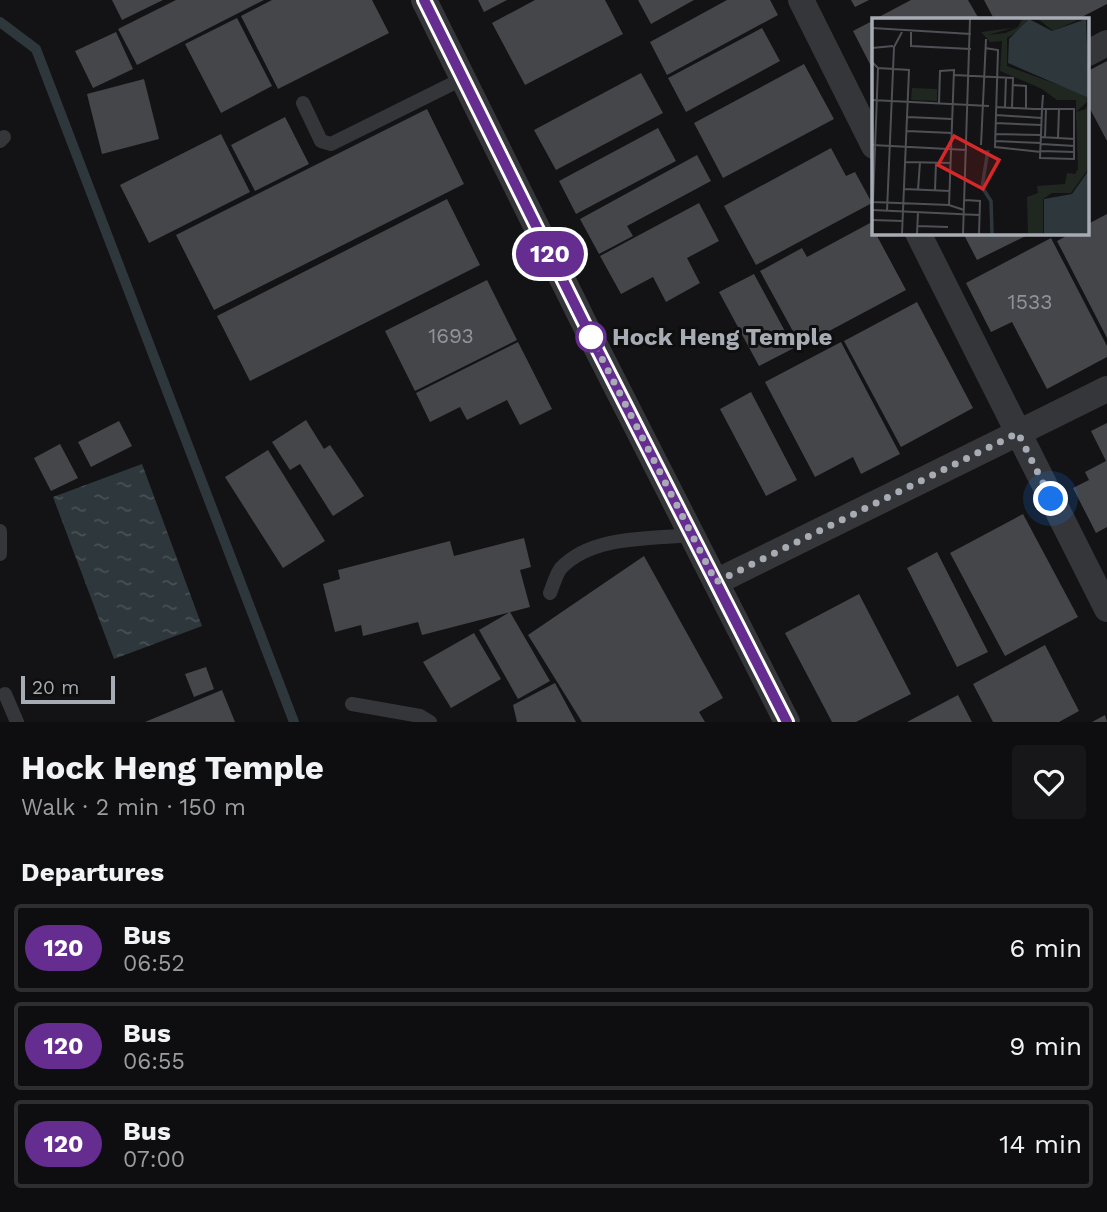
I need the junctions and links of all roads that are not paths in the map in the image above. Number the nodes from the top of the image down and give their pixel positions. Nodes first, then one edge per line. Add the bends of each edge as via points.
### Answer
1 (424, 0) edge
2 (801, 0) edge
3 (1107, 43) edge
4 (1090, 52) edge
5 (464, 78) junction
6 (303, 103) dead end
7 (872, 142) edge
8 (918, 234) edge
9 (1107, 389) edge
10 (1018, 433) junction
11 (0, 531) edge
12 (693, 535) junction
13 (0, 554) edge
14 (716, 582) junction
15 (550, 593) dead end
16 (1107, 609) edge
17 (5, 694) dead end
18 (352, 704) dead end
19 (17, 722) edge
20 (430, 722) edge
21 (787, 722) edge

1 - 5 street
2 - 7 street
3 - 4 street
5 - 6 lane via 331,144 321,141
5 - 12 street
8 - 10 street
9 - 10 street
10 - 14 street
10 - 16 street
11 - 13 lane
12 - 14 street
12 - 15 lane via 601,545 560,569
14 - 21 street
17 - 19 lane
18 - 20 lane via 420,716

